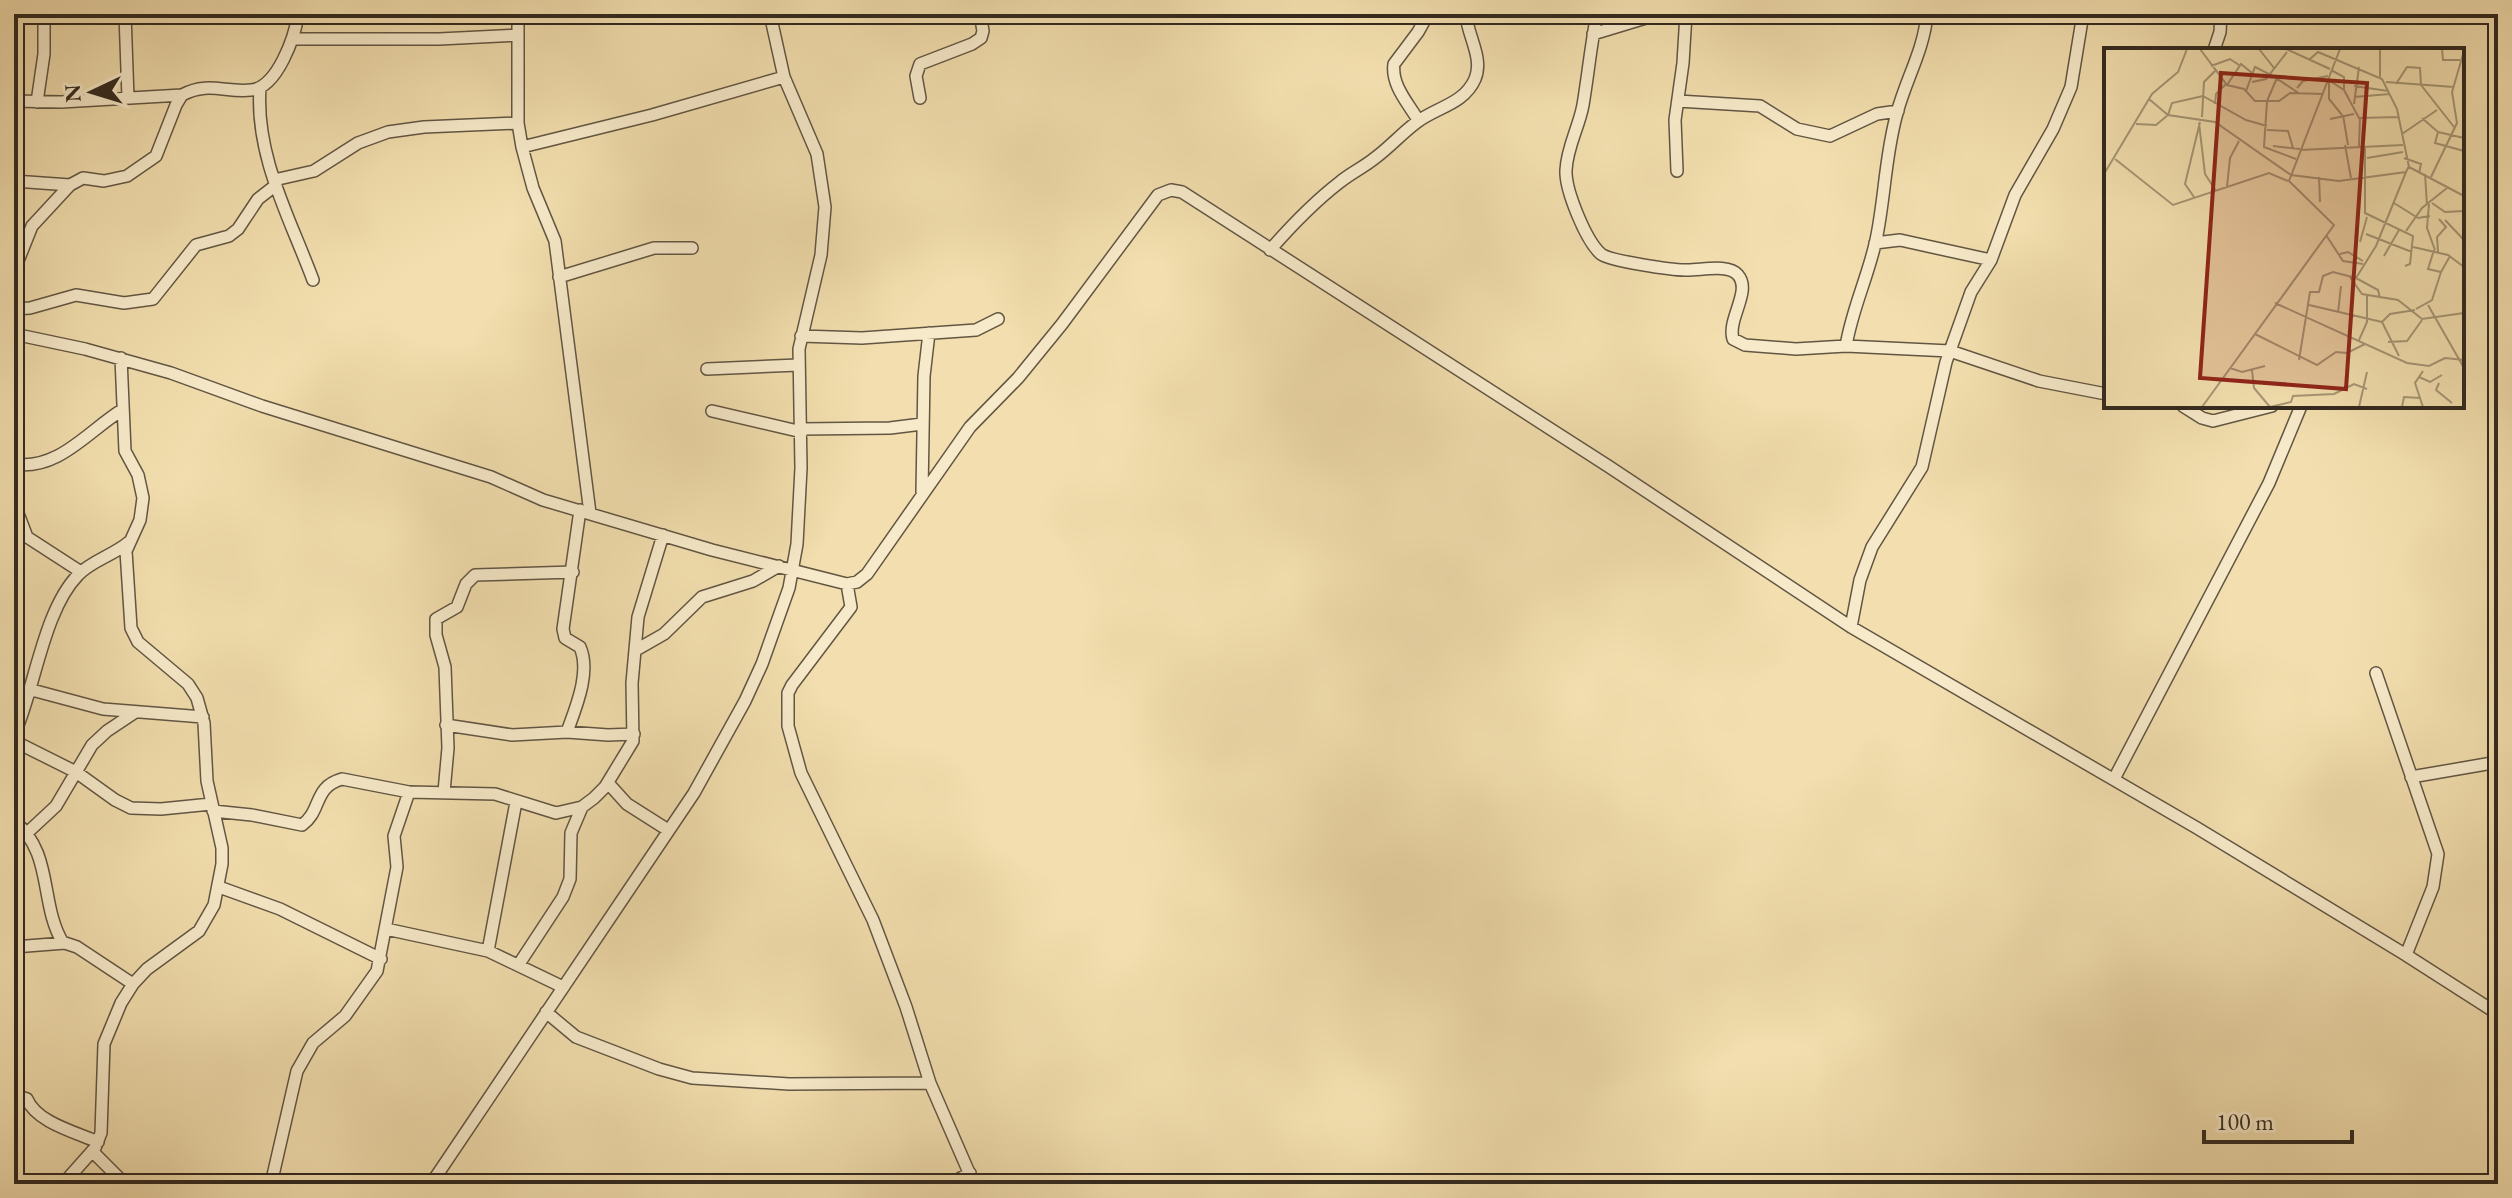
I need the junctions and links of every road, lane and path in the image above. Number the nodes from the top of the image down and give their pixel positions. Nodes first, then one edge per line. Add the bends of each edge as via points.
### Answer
1 (44, 14) edge
2 (125, 14) edge
3 (298, 14) edge
4 (518, 14) edge
5 (770, 14) edge
6 (980, 14) edge
7 (1428, 14) edge
8 (1466, 14) edge
9 (1597, 14) edge
10 (1659, 14) edge
11 (1686, 14) edge
12 (1927, 14) edge
13 (2083, 14) edge
14 (2221, 14) edge
15 (1593, 34) junction
16 (518, 35) junction
17 (292, 39) junction
18 (2215, 48) edge
19 (784, 77) junction
20 (260, 88) junction
21 (182, 95) junction
22 (128, 98) junction
23 (920, 98) dead end
24 (14, 101) edge
25 (1678, 101) junction
26 (37, 102) junction
27 (1898, 111) junction
28 (1418, 120) junction
29 (518, 123) junction
30 (522, 147) junction
31 (1677, 171) dead end
32 (14, 181) edge
33 (275, 182) junction
34 (70, 185) junction
35 (1875, 243) junction
36 (692, 248) dead end
37 (1270, 250) junction
38 (1991, 260) junction
39 (14, 271) edge
40 (559, 277) junction
41 (313, 280) dead end
42 (14, 309) edge
43 (998, 319) dead end
44 (929, 333) junction
45 (14, 334) edge
46 (801, 336) junction
47 (1846, 346) junction
48 (1950, 351) junction
49 (121, 358) junction
50 (798, 365) junction
51 (707, 369) dead end
52 (2104, 394) edge
53 (2186, 408) edge
54 (2264, 408) edge
55 (2300, 408) edge
56 (122, 410) junction
57 (712, 411) dead end
58 (922, 424) junction
59 (802, 431) junction
60 (14, 464) edge
61 (922, 493) junction
62 (14, 503) edge
63 (585, 512) junction
64 (663, 535) junction
65 (129, 542) junction
66 (779, 566) junction
67 (793, 570) junction
68 (81, 572) junction
69 (573, 572) junction
70 (847, 584) junction
71 (1851, 627) junction
72 (636, 650) junction
73 (2376, 673) dead end
74 (32, 690) junction
75 (135, 712) junction
76 (203, 717) junction
77 (446, 725) junction
78 (567, 732) junction
79 (634, 734) junction
80 (14, 738) edge
81 (2498, 762) edge
82 (76, 772) junction
83 (2411, 777) junction
84 (2114, 779) junction
85 (608, 783) junction
86 (409, 792) junction
87 (444, 792) junction
88 (516, 802) junction
89 (582, 807) junction
90 (212, 808) junction
91 (14, 821) edge
92 (668, 830) junction
93 (27, 833) junction
94 (219, 887) junction
95 (386, 929) junction
96 (63, 943) junction
97 (14, 947) edge
98 (488, 951) junction
99 (2406, 955) junction
100 (381, 959) junction
101 (519, 964) junction
102 (133, 984) junction
103 (563, 987) junction
104 (546, 1012) junction
105 (2498, 1014) edge
106 (930, 1083) junction
107 (14, 1095) edge
108 (95, 1147) junction
109 (972, 1179) edge
110 (63, 1184) edge
111 (125, 1184) edge
112 (271, 1184) edge
113 (431, 1184) edge
114 (950, 1184) edge

1 - 26 street
2 - 22 street
3 - 17 street
4 - 16 street
5 - 19 street
6 - 23 street via 983,31 977,41 920,64
7 - 28 street via 1393,70 1396,85
8 - 28 street via 1476,77 1457,101
9 - 15 street
10 - 15 street
11 - 25 street
12 - 27 street via 1916,65
13 - 38 street via 2071,87 2015,195
14 - 18 street
15 - 47 street via 1566,171 1570,199 1601,254 1669,269 1735,272 1742,295 1730,329 1733,339 1745,345
16 - 17 street
16 - 29 street
17 - 20 street
19 - 30 street
19 - 46 street via 817,154 825,207 819,266
20 - 21 street via 215,86
20 - 33 street via 259,119
21 - 22 street
21 - 34 street via 151,161 127,176 83,178
22 - 26 street
24 - 26 street
25 - 27 street via 1760,106 1797,129 1830,136 1877,114
25 - 31 street
27 - 35 street
28 - 37 street via 1295,221
29 - 30 street
29 - 33 street via 388,132 358,143 314,171
30 - 40 street via 555,241
32 - 34 street
33 - 41 street
33 - 42 street via 238,229 196,245 153,299 124,303 76,295
34 - 39 street via 32,226
35 - 38 street via 1900,240
35 - 47 street
36 - 40 street via 654,248
37 - 61 street via 1182,192 1158,195 1062,324 970,427
37 - 71 street
38 - 48 street via 1971,292
40 - 63 street
43 - 44 street via 980,330
44 - 46 street
44 - 58 street
45 - 49 street
46 - 50 street
47 - 48 street
48 - 52 street via 2039,381
48 - 71 street via 1922,467 1872,547
49 - 56 street
49 - 63 street
50 - 51 street
50 - 59 street
53 - 54 street via 2213,421
55 - 84 street via 2269,483
56 - 60 street via 51,461
56 - 65 street via 125,455 138,475 143,498
57 - 59 street
58 - 59 street
58 - 61 street
59 - 67 street
61 - 70 street via 867,574
62 - 68 street via 27,537
63 - 64 street
63 - 69 street
64 - 66 street
64 - 72 street via 641,601
65 - 68 street
65 - 76 street via 125,560 131,628 138,642 188,684
66 - 67 street
66 - 72 street via 753,581 702,597 664,634
67 - 70 street
67 - 92 street via 784,608 745,701
68 - 74 street via 52,621
69 - 77 street via 475,575 457,607 436,619 445,667
69 - 78 street via 563,633 580,647 583,666
70 - 106 street via 851,607 788,693 788,726 801,773 873,920
71 - 84 street
72 - 79 street
73 - 83 street
74 - 75 street
74 - 80 street
75 - 76 street
75 - 82 street via 92,745
76 - 90 street
77 - 78 street via 512,735
77 - 87 street
78 - 79 street
79 - 85 street
80 - 82 street
81 - 83 street
82 - 90 street via 131,808
82 - 93 street via 56,806
83 - 99 street via 2439,862
84 - 99 street
85 - 89 street
85 - 92 street via 627,804
86 - 87 street
86 - 90 street via 342,779 331,782 306,823 297,826
86 - 95 street via 394,836 397,867
87 - 88 street via 495,794
88 - 89 street via 556,813
88 - 98 street
89 - 101 street via 571,833 570,879 563,897
90 - 94 street via 222,848
91 - 93 street
92 - 103 street
93 - 96 street via 39,854 53,925
94 - 100 street via 280,909
94 - 102 street via 199,931
95 - 98 street
95 - 100 street
96 - 97 street
96 - 102 street
98 - 101 street
99 - 105 street
100 - 112 street via 361,995 313,1043 297,1071
101 - 103 street
102 - 108 street via 104,1044 103,1118
103 - 104 street
104 - 106 street via 576,1037 692,1078
104 - 113 street
106 - 109 street
107 - 108 street via 27,1099 40,1117
108 - 110 street
108 - 111 street
109 - 114 street

